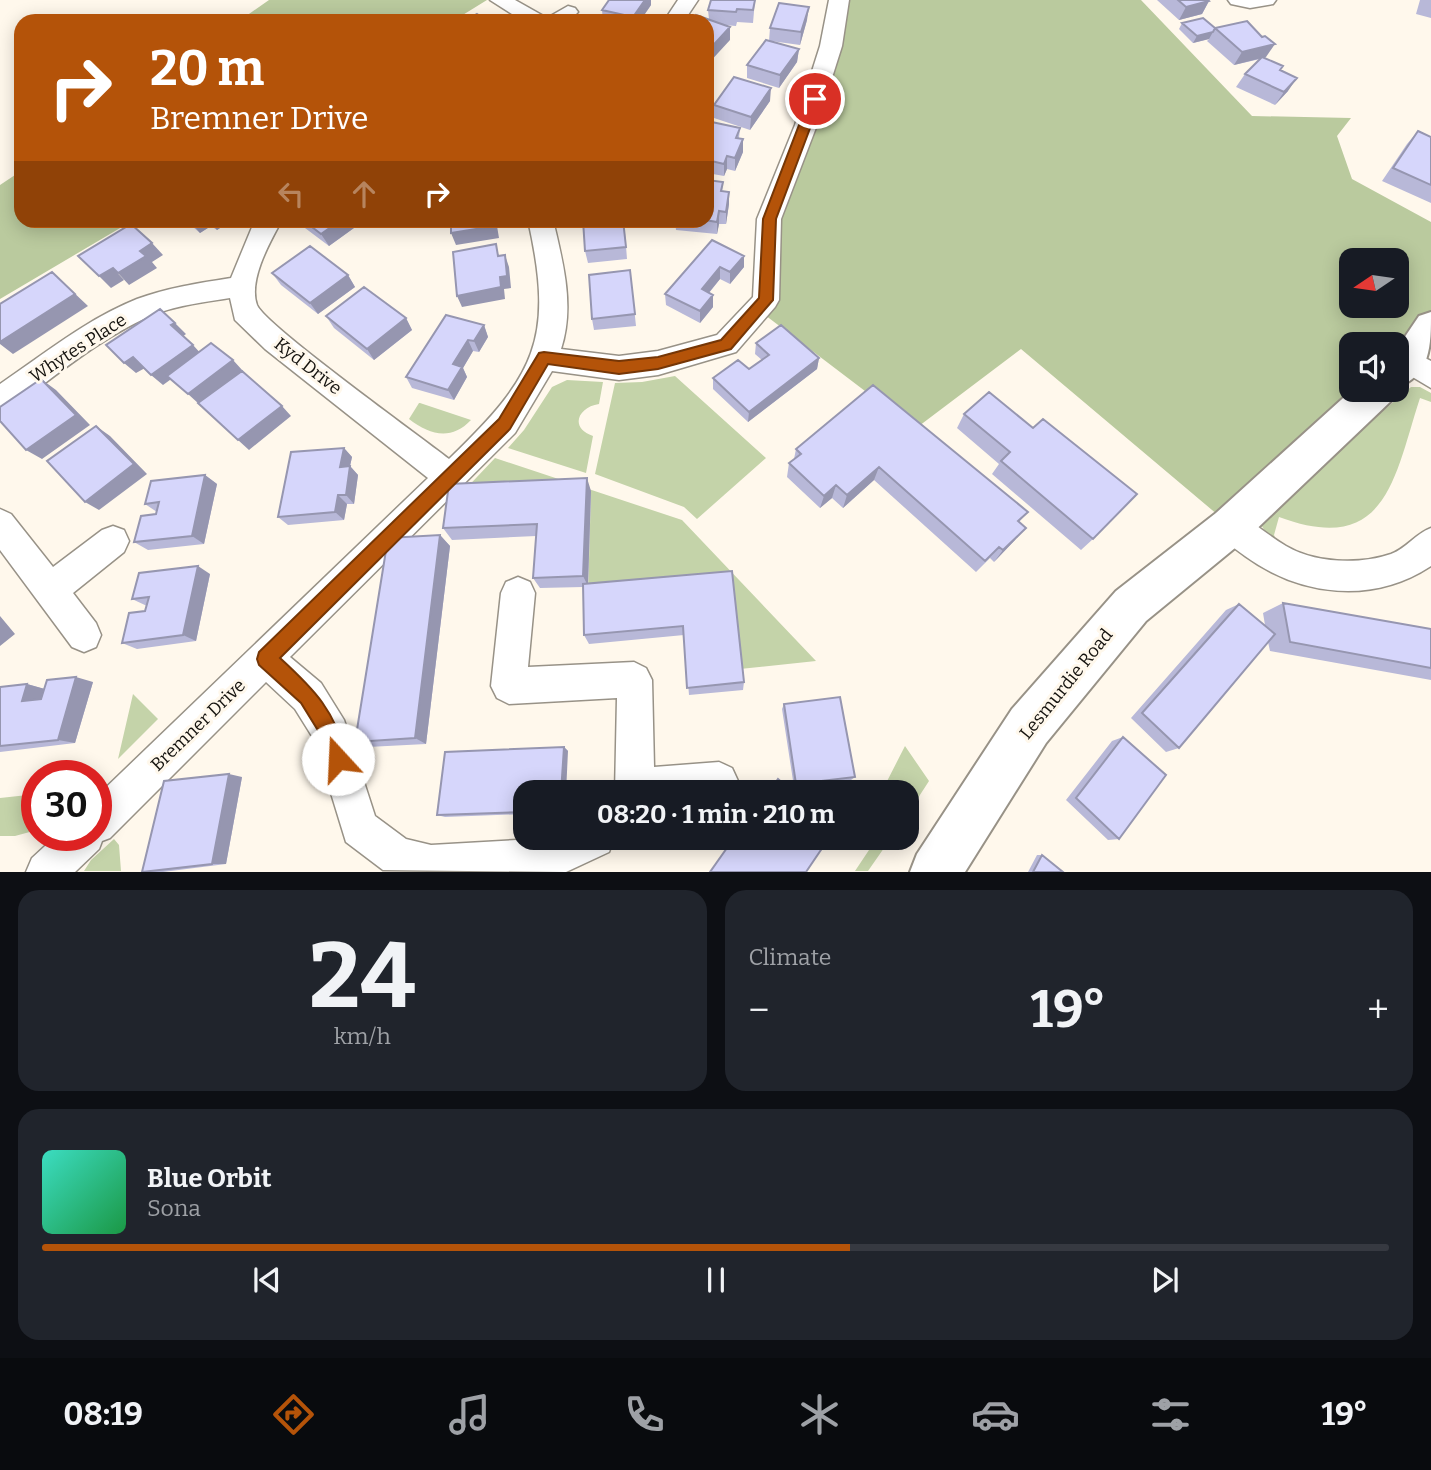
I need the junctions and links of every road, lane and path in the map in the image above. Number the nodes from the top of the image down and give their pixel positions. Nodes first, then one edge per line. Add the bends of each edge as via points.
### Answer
1 (500, 0) edge
2 (839, 0) edge
3 (1238, 0) edge
4 (1266, 0) edge
5 (525, 14) edge
6 (263, 228) edge
7 (542, 228) edge
8 (241, 286) junction
9 (1431, 326) edge
10 (544, 358) junction
11 (1412, 370) edge
12 (0, 400) edge
13 (1365, 402) edge
14 (451, 478) junction
15 (0, 524) edge
16 (1231, 526) junction
17 (113, 541) dead end
18 (1431, 543) edge
19 (50, 590) junction
20 (518, 593) dead end
21 (84, 635) dead end
22 (266, 659) junction
23 (635, 780) edge
24 (112, 808) edge
25 (569, 850) edge
26 (68, 851) edge
27 (46, 872) edge
28 (935, 872) edge

1 - 5 street
2 - 10 street via 831,46 806,125 769,219 766,300 726,344 677,358 619,368
3 - 4 street
6 - 8 street
7 - 10 street, Bremner Drive via 555,310
8 - 12 street, Whytes Place via 143,308
8 - 14 street, Kyd Drive via 245,312 275,341
9 - 11 street
10 - 14 street, Bremner Drive via 505,424
13 - 16 street, Lesmurdie Road
14 - 22 street, Bremner Drive
15 - 19 street
16 - 18 street via 1290,566 1327,576 1390,571
16 - 28 street, Lesmurdie Road via 1122,616 1029,726
17 - 19 street
19 - 21 street
20 - 23 street via 509,687 634,680
22 - 24 street, Bremner Drive
22 - 25 street via 308,696 331,733 360,828 397,856 430,865 547,860
26 - 27 street

